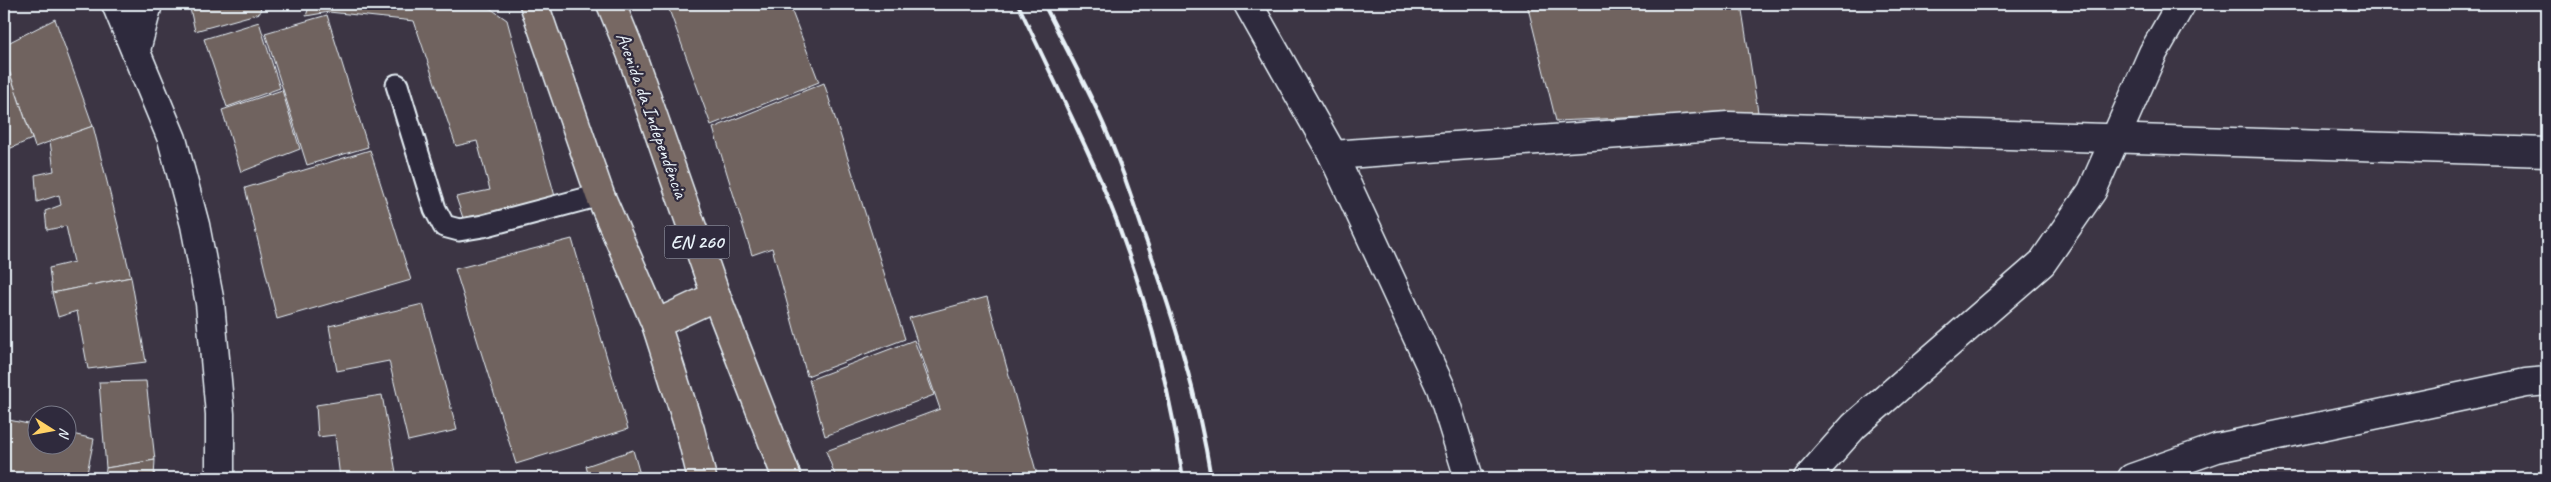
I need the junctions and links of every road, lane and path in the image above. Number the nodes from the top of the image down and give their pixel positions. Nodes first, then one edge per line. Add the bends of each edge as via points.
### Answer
1 (116, 4) edge
2 (148, 4) edge
3 (534, 4) edge
4 (611, 4) edge
5 (1248, 4) edge
6 (2181, 4) edge
7 (136, 50) junction
8 (397, 85) dead end
9 (2115, 139) junction
10 (2547, 152) edge
11 (1333, 155) junction
12 (600, 195) junction
13 (716, 296) junction
14 (656, 324) junction
15 (2547, 381) edge
16 (220, 478) edge
17 (702, 478) edge
18 (787, 478) edge
19 (1469, 478) edge
20 (1808, 478) edge
21 (2132, 478) edge

1 - 7 street
2 - 7 street
3 - 12 main road
4 - 13 main road, Avenida da Independência / EN 260
5 - 11 street
6 - 9 street via 2153,53
7 - 16 street via 172,139 195,225 210,303 220,414
8 - 12 lane via 435,209 444,226 459,230 483,226
9 - 10 street
9 - 11 street via 1728,126
9 - 20 street via 2092,191 2042,263 1854,426
11 - 19 street via 1441,388
12 - 14 main road
13 - 14 main road
13 - 18 main road, Avenida da Independência / EN 260
14 - 17 main road
15 - 21 street via 2217,448

